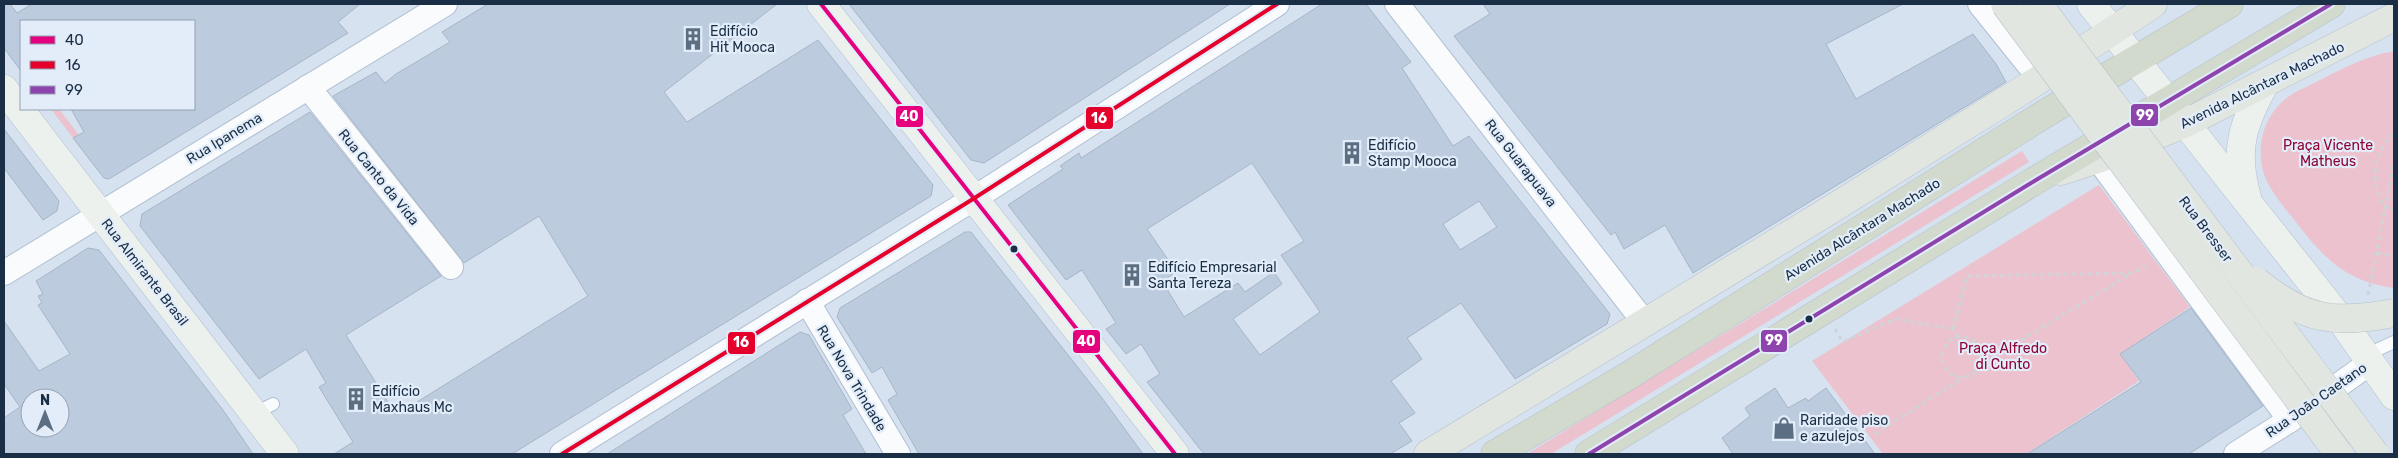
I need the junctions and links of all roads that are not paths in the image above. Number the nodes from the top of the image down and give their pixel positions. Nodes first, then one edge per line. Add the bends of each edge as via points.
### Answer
1 (445, 4) edge
2 (821, 4) edge
3 (1277, 4) edge
4 (1397, 4) edge
5 (1980, 4) edge
6 (2005, 4) edge
7 (2038, 4) edge
8 (2091, 4) edge
9 (2153, 4) edge
10 (2229, 4) edge
11 (2331, 4) edge
12 (2389, 24) edge
13 (2112, 31) junction
14 (2134, 60) junction
15 (2029, 65) dead end
16 (2264, 85) junction
17 (308, 87) junction
18 (4, 90) edge
19 (2168, 102) junction
20 (2186, 123) junction
21 (2098, 159) junction
22 (2043, 176) junction
23 (973, 199) junction
24 (2248, 200) junction
25 (100, 214) junction
26 (2225, 254) junction
27 (451, 267) dead end
28 (4, 273) edge
29 (807, 301) junction
30 (2394, 313) edge
31 (1645, 322) junction
32 (2394, 342) edge
33 (2368, 358) junction
34 (2394, 396) edge
35 (2290, 420) junction
36 (594, 446) edge
37 (285, 454) edge
38 (562, 454) edge
39 (898, 454) edge
40 (1175, 454) edge
41 (1428, 454) edge
42 (1495, 454) edge
43 (1589, 454) edge
44 (2236, 454) edge
45 (2339, 454) edge
46 (2374, 454) edge

1 - 17 street, Rua Ipanema
2 - 23 street
3 - 23 street
4 - 31 street, Rua Guarapuava
5 - 15 street
6 - 45 main road, Rua Bresser, bridge
7 - 26 main road, Rua Bresser, bridge
8 - 13 street
9 - 13 main road
10 - 14 highway, Avenida Alcântara Machado
11 - 19 highway, Avenida Alcântara Machado
12 - 16 main road, Avenida Alcântara Machado
13 - 14 street
13 - 31 main road via 2026,88
14 - 19 street
14 - 42 highway, Avenida Alcântara Machado via 1628,376
16 - 20 main road, Avenida Alcântara Machado
16 - 24 street via 2250,110 2241,140 2242,179
17 - 25 street, Rua Ipanema
17 - 27 street, Rua Canto da Vida
18 - 25 street, Rua Almirante Brasil
19 - 20 street
19 - 22 highway, Avenida Alcântara Machado
20 - 21 main road, Avenida Alcântara Machado
20 - 24 street
21 - 22 main road, Avenida Alcântara Machado
21 - 35 street
22 - 43 highway, Avenida Alcântara Machado
23 - 29 street
23 - 40 street
24 - 33 street
25 - 28 street, Rua Ipanema
25 - 37 street, Rua Almirante Brasil via 264,409
26 - 30 main road, bridge via 2286,304 2309,314 2341,319
26 - 46 main road, Rua Bresser, bridge
29 - 36 street
29 - 39 street, Rua Nova Trindade
31 - 41 main road
32 - 33 lane
33 - 34 street
33 - 35 street, Rua João Caetano
35 - 44 street, Rua João Caetano
36 - 38 street

